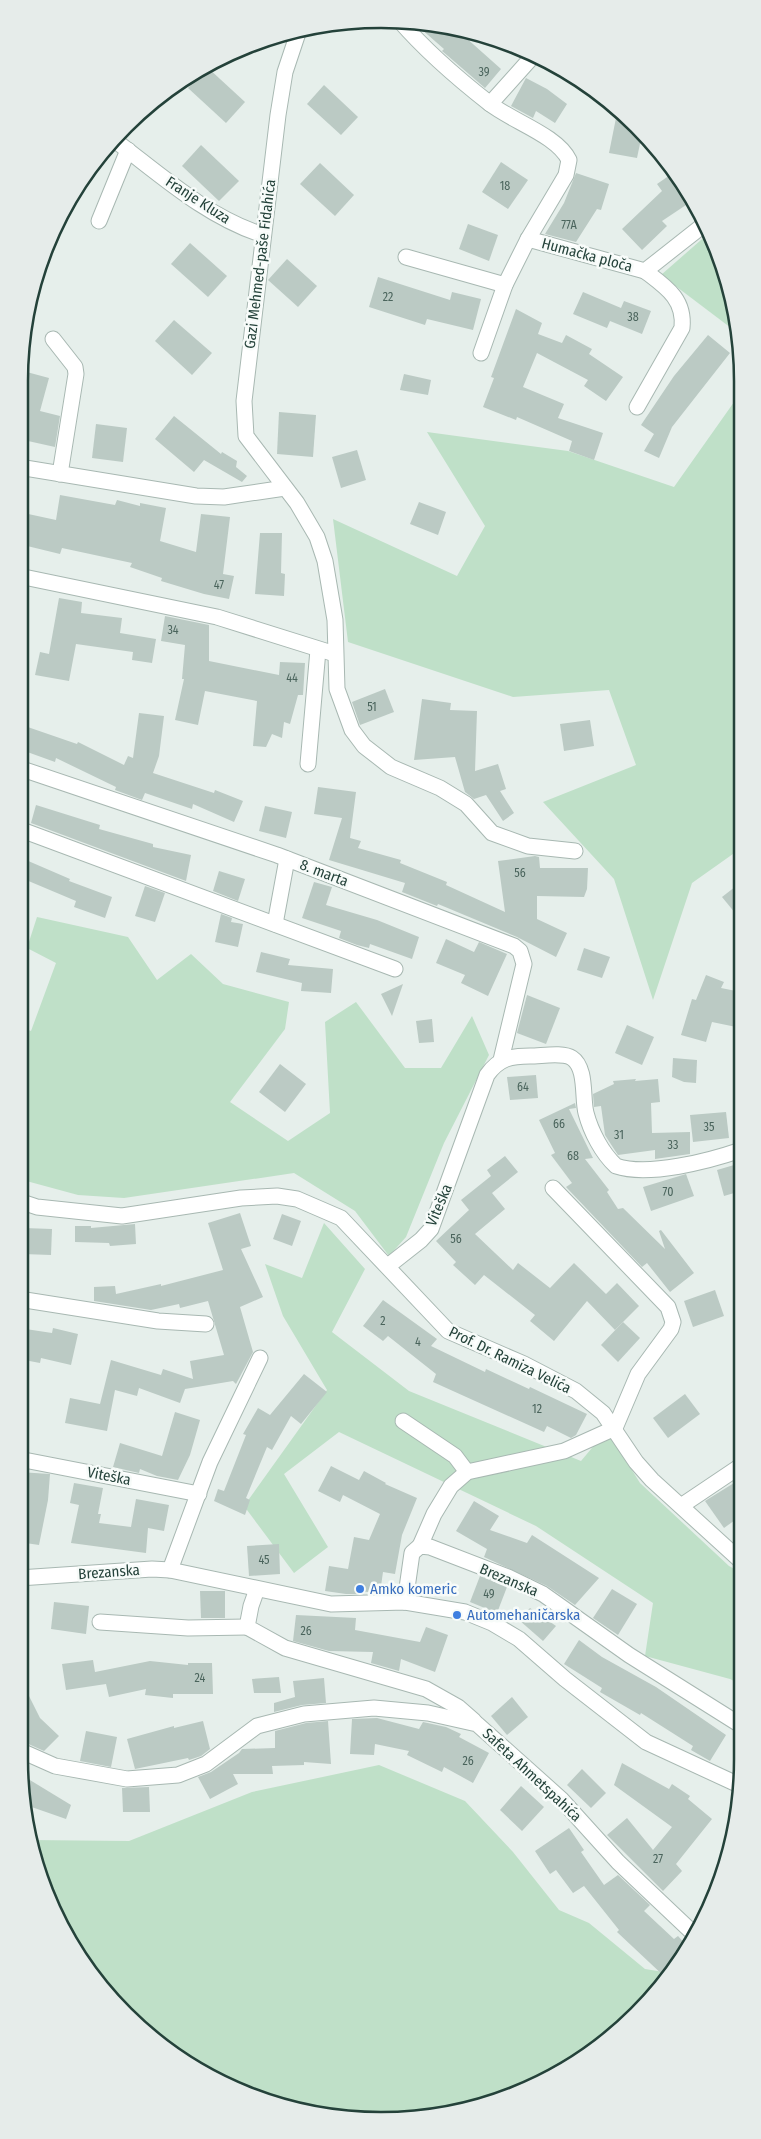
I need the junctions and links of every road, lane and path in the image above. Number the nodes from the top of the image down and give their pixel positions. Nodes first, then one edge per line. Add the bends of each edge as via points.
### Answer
1 (406, 28) edge
2 (296, 38) edge
3 (529, 60) edge
4 (490, 104) junction
5 (119, 144) edge
6 (128, 150) junction
7 (99, 221) dead end
8 (699, 228) edge
9 (263, 234) junction
10 (528, 239) junction
11 (406, 257) dead end
12 (646, 271) junction
13 (505, 285) junction
14 (53, 339) dead end
15 (481, 353) dead end
16 (637, 407) dead end
17 (28, 469) edge
18 (60, 474) junction
19 (285, 488) junction
20 (28, 578) edge
21 (318, 650) junction
22 (334, 654) junction
23 (308, 764) dead end
24 (28, 771) edge
25 (28, 832) edge
26 (575, 851) dead end
27 (287, 859) junction
28 (275, 924) junction
29 (394, 968) dead end
30 (501, 1060) junction
31 (734, 1152) edge
32 (553, 1188) dead end
33 (28, 1204) edge
34 (388, 1266) junction
35 (28, 1300) edge
36 (206, 1324) dead end
37 (260, 1358) dead end
38 (403, 1421) dead end
39 (615, 1428) junction
40 (28, 1460) edge
41 (734, 1470) edge
42 (467, 1472) junction
43 (199, 1494) junction
44 (681, 1506) junction
45 (420, 1546) junction
46 (734, 1555) edge
47 (170, 1570) junction
48 (28, 1577) edge
49 (258, 1589) junction
50 (404, 1602) junction
51 (100, 1622) dead end
52 (247, 1628) junction
53 (734, 1721) edge
54 (478, 1724) junction
55 (28, 1754) edge
56 (733, 1782) edge
57 (689, 1929) edge

1 - 4 street, Humačka ploča
2 - 9 street, Gazi Mehmed-paše Fidahića via 285,72
3 - 4 street
4 - 10 street, Humačka ploča via 558,146 569,160 566,175
5 - 6 street, Franje Kluza
6 - 7 street
6 - 9 street, Franje Kluza via 186,196 241,227
8 - 12 street, Humačka ploča
9 - 19 street, Gazi Mehmed-paše Fidahića via 244,421 246,436
10 - 12 street, Humačka ploča
10 - 13 street, Humačka ploča
11 - 13 street
12 - 16 street, Humačka ploča via 673,293 683,319 682,328
13 - 15 street, Humačka ploča
14 - 18 street via 76,374
17 - 18 street
18 - 19 street via 209,497
19 - 22 street, Gazi Mehmed-paše Fidahića via 309,521 325,561 335,620
20 - 21 street via 217,617
21 - 22 street
21 - 23 street
22 - 26 street, Gazi Mehmed-paše Fidahića via 342,709 352,730 377,758 453,795 466,804 484,826 504,839 535,848
24 - 27 street, 8. marta
25 - 28 street
27 - 28 street
27 - 30 street, 8. marta via 520,951 524,964
28 - 29 street
30 - 31 street via 513,1056 567,1056 575,1061 580,1069 589,1123 604,1152 616,1166 644,1170 710,1160
30 - 34 street, Viteška via 487,1074 431,1229
32 - 39 street via 668,1307 673,1322 638,1374
33 - 34 street via 122,1216 241,1198 277,1196 297,1199 341,1218
34 - 39 street, Prof. Dr. Ramiza Velića via 448,1331 576,1391 603,1413
35 - 36 street via 158,1321
37 - 43 street via 210,1462
38 - 42 street via 455,1456
39 - 42 street via 564,1451
39 - 44 street, Prof. Dr. Ramiza Velića via 636,1462
40 - 43 street, Viteška
41 - 44 street
42 - 45 street via 451,1486
43 - 47 street
44 - 46 street, Prof. Dr. Ramiza Velića
45 - 50 street via 412,1553
45 - 53 street, Brezanska via 508,1577 543,1594 629,1655
47 - 48 street, Brezanska
47 - 49 street, Brezanska
49 - 50 street, Brezanska via 331,1604
49 - 52 street via 250,1606
50 - 56 street, Brezanska via 465,1612 492,1623 519,1639 646,1742
51 - 52 street
52 - 54 street via 285,1648 426,1689 458,1707
54 - 55 street, Safeta Ahmetspahića via 428,1713 383,1709 304,1714 257,1726 206,1764 178,1775 127,1779 55,1766
54 - 57 street, Safeta Ahmetspahića via 561,1799 618,1862

